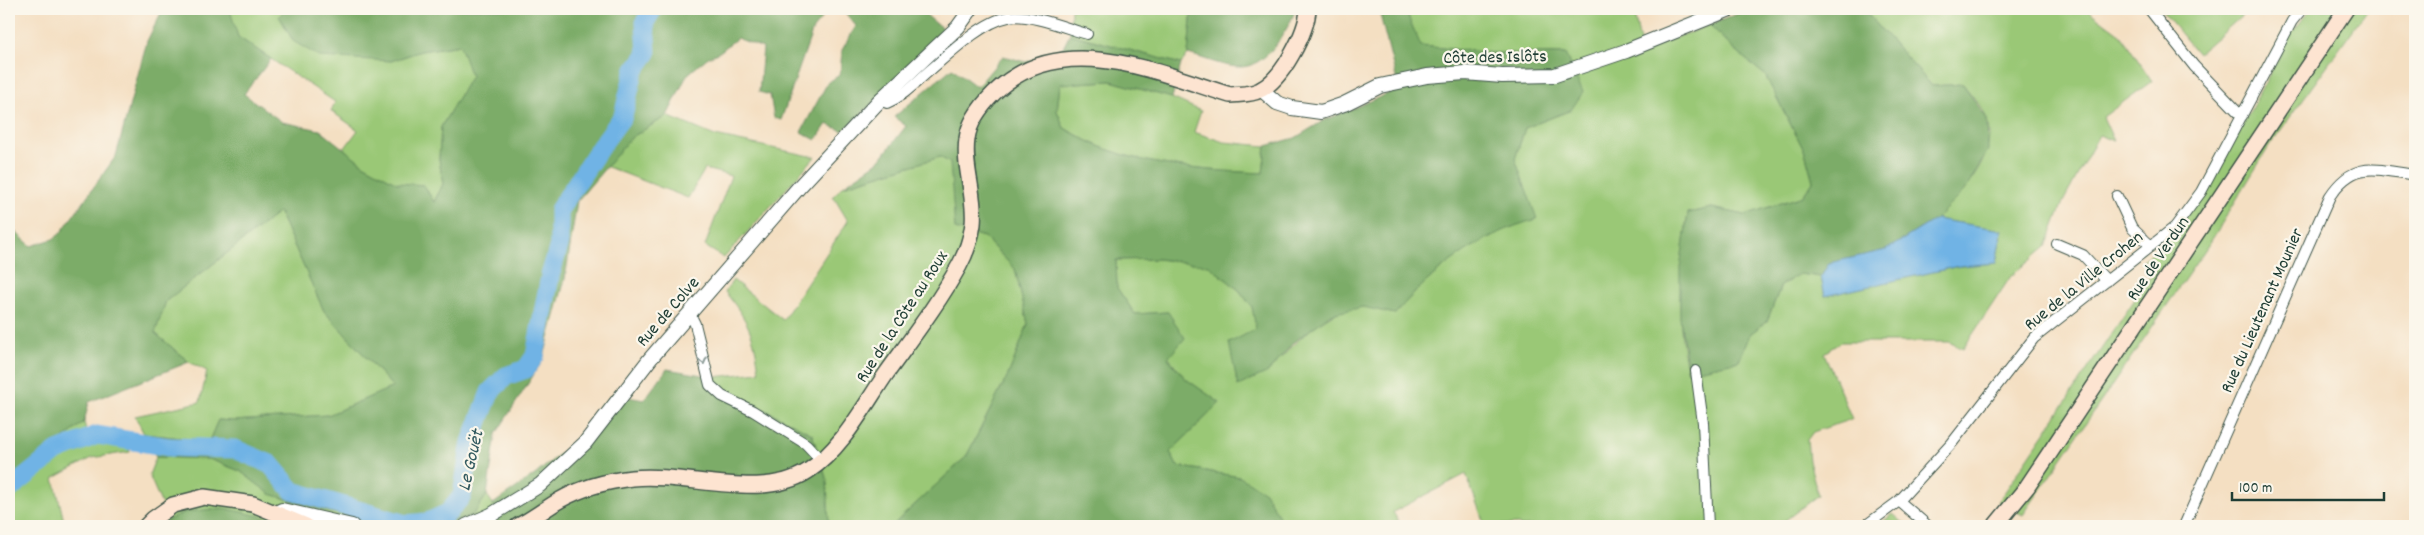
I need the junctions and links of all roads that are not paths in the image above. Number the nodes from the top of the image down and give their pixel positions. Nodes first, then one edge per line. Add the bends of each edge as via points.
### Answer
1 (972, 9) edge
2 (1308, 9) edge
3 (1730, 9) edge
4 (2149, 9) edge
5 (2302, 9) edge
6 (2346, 9) edge
7 (1087, 34) dead end
8 (1262, 90) junction
9 (880, 100) junction
10 (2242, 116) junction
11 (2415, 175) edge
12 (2117, 196) dead end
13 (2058, 244) dead end
14 (2151, 246) junction
15 (2107, 281) junction
16 (690, 314) junction
17 (1696, 371) dead end
18 (821, 460) junction
19 (1899, 501) junction
20 (272, 514) junction
21 (146, 526) edge
22 (306, 526) edge
23 (352, 526) edge
24 (466, 526) edge
25 (518, 526) edge
26 (1708, 526) edge
27 (1865, 526) edge
28 (1928, 526) edge
29 (1995, 526) edge
30 (2184, 526) edge

1 - 9 street, Rue de Colve via 958,27
2 - 8 main road via 1303,33 1284,65
3 - 8 street, Côte des Islôts via 1626,51 1554,75 1465,73 1427,76 1380,86 1321,112 1277,103
4 - 10 street via 2194,66
5 - 10 street, Rue de la Ville Crohen via 2292,21
6 - 29 main road, Rue de Verdun via 2027,487
7 - 9 street via 1024,17 1009,17 992,23 953,51 900,98 887,103
8 - 18 main road, Rue de la Côte au Roux via 1230,94 1111,60 1082,58 1030,69 1005,83 983,104 967,139 974,222 969,245 959,266 840,442
9 - 16 street, Rue de Colve via 800,186
10 - 14 street, Rue de la Ville Crohen via 2201,192 2175,227
11 - 30 street, Rue du Lieutenant Mounier via 2370,169 2353,172 2330,196
12 - 14 street via 2132,228
13 - 15 street via 2083,255
14 - 15 street, Rue de la Ville Crohen
15 - 19 street, Rue de la Ville Crohen via 2034,338 1952,443
16 -> 18 street via 710,385 722,396 806,444
16 - 24 street, Rue de Colve via 579,449 540,485
17 - 26 street via 1703,423
18 - 25 main road, Rue de la Côte au Roux via 792,479 770,484 749,486 673,477 632,478 595,485 562,499
19 - 27 street, Rue de la Ville Crohen
19 - 28 street
20 - 21 main road via 253,504 204,497 173,505
20 - 22 main road
20 - 23 street via 282,510

